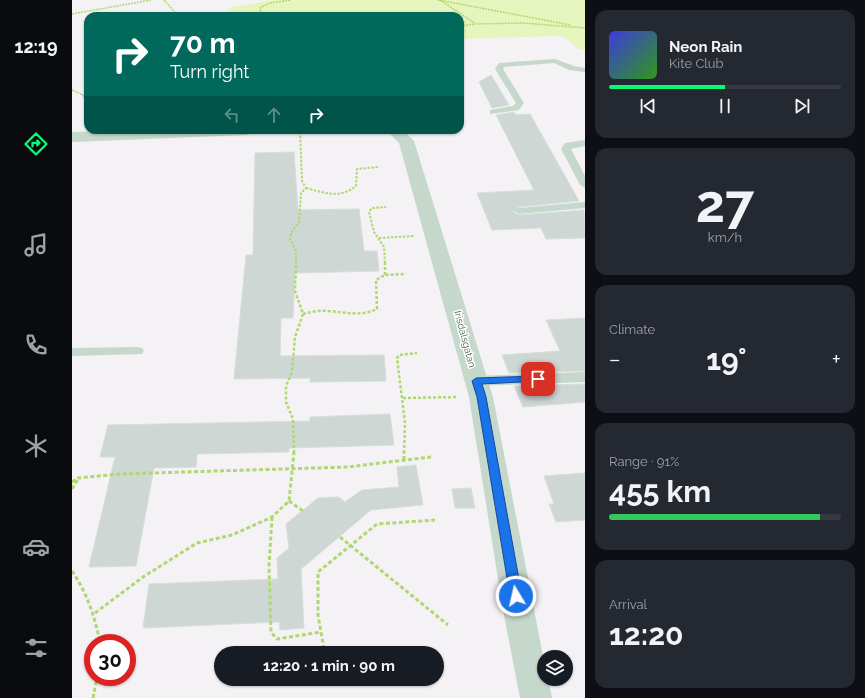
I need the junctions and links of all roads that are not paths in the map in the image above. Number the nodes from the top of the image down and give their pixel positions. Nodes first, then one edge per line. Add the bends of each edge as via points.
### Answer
1 (585, 70) edge
2 (493, 112) dead end
3 (147, 134) edge
4 (398, 134) edge
5 (72, 137) edge
6 (585, 143) edge
7 (585, 185) edge
8 (585, 205) edge
9 (520, 211) dead end
10 (137, 351) dead end
11 (72, 352) edge
12 (585, 377) edge
13 (479, 389) junction
14 (536, 698) edge

1 - 2 lane via 572,68 556,60 502,65 499,69 520,103 516,108
3 - 5 street
4 - 13 street, Irisdalsgatan via 406,141
6 - 7 lane via 568,145 566,150
8 - 9 lane
10 - 11 lane
12 - 13 lane
13 - 14 street, Irisdalsgatan

